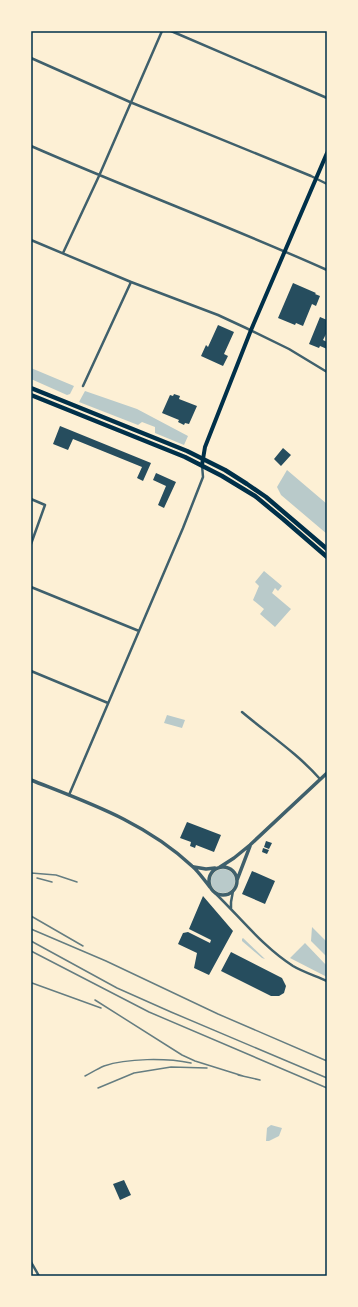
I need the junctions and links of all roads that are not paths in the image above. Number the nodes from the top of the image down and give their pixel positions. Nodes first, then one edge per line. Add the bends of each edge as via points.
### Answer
1 (162, 31) edge
2 (172, 31) edge
3 (31, 58) edge
4 (327, 98) edge
5 (130, 102) junction
6 (31, 146) edge
7 (327, 153) edge
8 (99, 176) junction
9 (316, 179) junction
10 (327, 184) edge
11 (31, 240) edge
12 (286, 251) junction
13 (63, 253) junction
14 (327, 270) edge
15 (131, 282) junction
16 (251, 330) junction
17 (327, 372) edge
18 (83, 386) dead end
19 (31, 388) edge
20 (31, 395) edge
21 (202, 458) junction
22 (202, 465) junction
23 (31, 499) edge
24 (31, 544) edge
25 (327, 549) edge
26 (327, 557) edge
27 (31, 587) edge
28 (139, 631) junction
29 (31, 671) edge
30 (108, 703) junction
31 (242, 712) dead end
32 (327, 773) edge
33 (320, 779) junction
34 (31, 780) edge
35 (68, 795) junction
36 (250, 845) junction
37 (193, 866) junction
38 (218, 868) junction
39 (237, 880) junction
40 (210, 887) junction
41 (233, 891) junction
42 (215, 893) junction
43 (231, 908) junction
44 (327, 981) edge
45 (31, 1262) edge
46 (39, 1276) edge

1 - 5 street
2 - 4 street
3 - 5 street
5 - 8 street
5 - 9 street
6 - 8 street
7 - 9 main road
8 - 12 street
8 - 13 street
9 - 10 street
9 - 12 main road
11 - 13 street
12 - 14 street
12 - 16 main road
13 - 15 street
15 - 16 street
15 - 18 street
16 - 17 street
16 - 21 main road
19 - 21 main road
20 - 22 main road
21 - 22 main road
21 - 25 main road via 255,489
22 - 26 main road via 255,496
22 - 28 street via 203,477
23 - 24 street via 45,505
27 - 28 street
28 - 30 street
29 - 30 street
30 - 35 street
31 - 33 street via 287,747
32 - 33 street
33 - 36 street
34 - 35 street
35 - 37 street via 134,823
36 - 38 street
36 - 39 street
37 - 38 street
37 - 40 street
38 - 39 street via 232,870
38 - 40 street via 209,876
39 - 41 street
40 - 42 street
41 - 42 street via 225,895
41 - 43 street
42 - 43 street
43 - 44 street via 267,946 286,961
45 - 46 street

